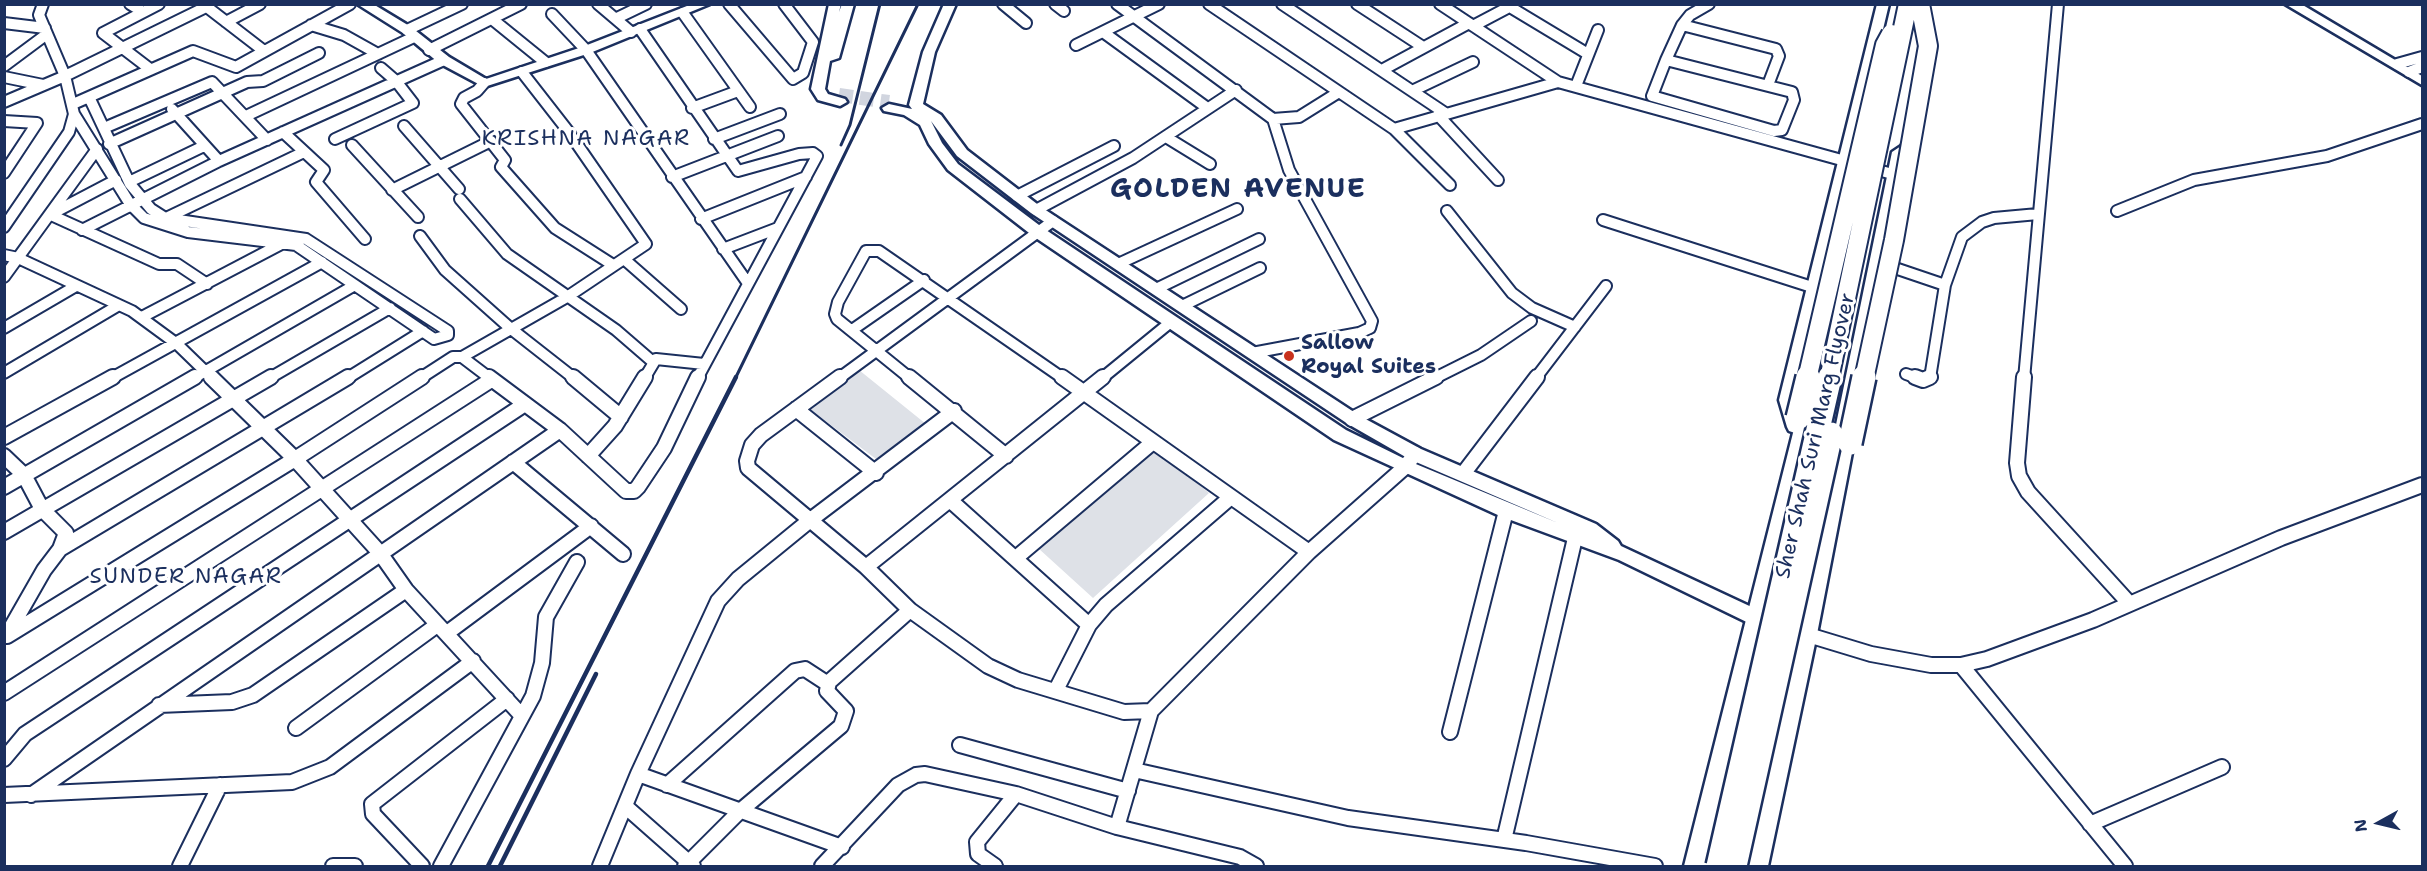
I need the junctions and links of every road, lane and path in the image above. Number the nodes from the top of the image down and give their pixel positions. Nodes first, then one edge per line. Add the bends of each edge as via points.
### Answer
1 (30, 4) edge
2 (130, 4) edge
3 (159, 4) edge
4 (260, 4) edge
5 (350, 4) edge
6 (462, 4) edge
7 (521, 4) edge
8 (598, 4) edge
9 (646, 4) edge
10 (704, 4) edge
11 (729, 4) edge
12 (784, 4) edge
13 (836, 4) edge
14 (848, 4) edge
15 (950, 4) edge
16 (1003, 4) edge
17 (1055, 4) edge
18 (1118, 4) edge
19 (1159, 4) edge
20 (1209, 4) edge
21 (1282, 4) edge
22 (1357, 4) edge
23 (1440, 4) edge
24 (1522, 4) edge
25 (1709, 4) edge
26 (1883, 4) edge
27 (1901, 4) edge
28 (1907, 4) edge
29 (1919, 4) edge
30 (1931, 4) edge
31 (2058, 4) edge
32 (2291, 4) edge
33 (2307, 4) edge
34 (43, 5) edge
35 (364, 5) edge
36 (205, 6) edge
37 (1509, 7) edge
38 (1064, 11) dead end
39 (143, 12) junction
40 (683, 13) junction
41 (552, 14) dead end
42 (1134, 17) junction
43 (617, 18) junction
44 (492, 19) junction
45 (226, 22) junction
46 (4, 23) edge
47 (1026, 23) dead end
48 (1471, 24) junction
49 (311, 25) junction
50 (1682, 25) junction
51 (635, 30) junction
52 (1598, 30) dead end
53 (46, 31) junction
54 (1103, 32) junction
55 (411, 33) junction
56 (1076, 45) dead end
57 (1423, 47) junction
58 (122, 49) junction
59 (429, 50) junction
60 (586, 50) junction
61 (264, 51) junction
62 (319, 53) dead end
63 (378, 54) junction
64 (1588, 54) junction
65 (444, 60) junction
66 (1666, 60) junction
67 (545, 62) junction
68 (1473, 62) dead end
69 (5, 65) edge
70 (2416, 67) edge
71 (381, 68) dead end
72 (150, 69) junction
73 (1382, 70) junction
74 (522, 72) junction
75 (65, 76) junction
76 (4, 77) edge
77 (396, 81) junction
78 (1558, 82) junction
79 (484, 83) junction
80 (44, 85) junction
81 (1768, 85) junction
82 (1576, 86) junction
83 (1236, 90) junction
84 (1414, 90) junction
85 (738, 91) junction
86 (224, 92) junction
87 (1339, 92) junction
88 (88, 97) junction
89 (1650, 100) junction
90 (4, 102) edge
91 (165, 102) junction
92 (889, 105) tunnel mouth
93 (750, 107) dead end
94 (1206, 107) junction
95 (692, 108) junction
96 (74, 109) junction
97 (912, 109) junction
98 (176, 113) junction
99 (780, 114) dead end
100 (1442, 114) junction
101 (246, 116) junction
102 (1273, 119) junction
103 (4, 121) edge
104 (2422, 124) edge
105 (404, 126) dead end
106 (104, 128) junction
107 (1394, 129) junction
108 (283, 132) junction
109 (778, 136) dead end
110 (1166, 137) junction
111 (335, 139) dead end
112 (714, 139) junction
113 (267, 140) junction
114 (491, 141) junction
115 (109, 144) junction
116 (352, 145) dead end
117 (204, 146) junction
118 (1114, 146) dead end
119 (97, 149) junction
120 (4, 151) edge
121 (19, 151) junction
122 (304, 152) junction
123 (726, 156) junction
124 (219, 161) junction
125 (439, 164) junction
126 (1210, 164) dead end
127 (1856, 164) junction
128 (4, 173) edge
129 (1896, 175) junction
130 (672, 177) junction
131 (806, 177) junction
132 (117, 180) junction
133 (1498, 180) dead end
134 (129, 182) junction
135 (1450, 185) dead end
136 (392, 190) junction
137 (1017, 196) junction
138 (142, 198) junction
139 (130, 204) junction
140 (1237, 209) dead end
141 (1036, 210) junction
142 (1447, 211) dead end
143 (2117, 211) dead end
144 (53, 214) junction
145 (2038, 214) junction
146 (418, 217) dead end
147 (701, 219) junction
148 (1603, 220) dead end
149 (1053, 221) junction
150 (161, 222) junction
151 (4, 227) edge
152 (778, 228) junction
153 (82, 230) junction
154 (1038, 232) junction
155 (420, 236) dead end
156 (365, 239) dead end
157 (1258, 239) dead end
158 (285, 242) junction
159 (723, 249) junction
160 (4, 255) edge
161 (18, 258) junction
162 (624, 259) junction
163 (322, 262) junction
164 (1878, 262) junction
165 (1118, 264) junction
166 (614, 265) junction
167 (1260, 268) dead end
168 (4, 277) edge
169 (924, 280) junction
170 (747, 282) junction
171 (207, 284) junction
172 (355, 285) junction
173 (1945, 285) junction
174 (76, 286) junction
175 (1606, 286) dead end
176 (1815, 288) junction
177 (1156, 289) junction
178 (567, 297) junction
179 (949, 297) junction
180 (118, 304) junction
181 (1182, 306) junction
182 (390, 308) junction
183 (681, 309) dead end
184 (142, 317) junction
185 (1172, 321) junction
186 (1531, 321) dead end
187 (1575, 327) junction
188 (4, 328) edge
189 (510, 328) junction
190 (852, 330) junction
191 (423, 331) junction
192 (177, 344) junction
193 (877, 350) junction
194 (462, 357) junction
195 (1259, 357) junction
196 (653, 362) junction
197 (704, 364) junction
198 (203, 372) junction
199 (4, 373) edge
200 (1251, 374) junction
201 (1906, 374) dead end
202 (491, 380) junction
203 (1084, 393) junction
204 (235, 399) junction
205 (525, 404) junction
206 (796, 409) junction
207 (954, 411) junction
208 (621, 417) junction
209 (1352, 419) junction
210 (1796, 423) junction
211 (263, 430) junction
212 (560, 430) junction
213 (4, 437) edge
214 (1153, 441) junction
215 (4, 456) edge
216 (588, 456) junction
217 (1006, 456) junction
218 (295, 459) junction
219 (1410, 460) junction
220 (513, 462) junction
221 (1796, 467) junction
222 (876, 473) junction
223 (1462, 474) junction
224 (24, 475) junction
225 (2422, 485) edge
226 (4, 487) edge
227 (321, 489) junction
228 (1833, 489) junction
229 (1231, 497) junction
230 (951, 501) junction
231 (42, 509) junction
232 (1506, 511) junction
233 (351, 519) junction
234 (809, 521) junction
235 (591, 526) junction
236 (4, 532) edge
237 (1575, 538) junction
238 (60, 549) junction
239 (1309, 552) junction
240 (380, 553) junction
241 (623, 554) dead end
242 (1625, 555) junction
243 (1017, 557) junction
244 (577, 562) dead end
245 (866, 567) junction
246 (406, 590) junction
247 (2129, 603) junction
248 (910, 610) junction
249 (1759, 621) junction
250 (1089, 625) junction
251 (442, 629) junction
252 (7, 631) edge
253 (1805, 634) junction
254 (473, 661) junction
255 (1961, 665) junction
256 (828, 684) junction
257 (1056, 690) junction
258 (4, 693) edge
259 (507, 699) junction
260 (159, 705) junction
261 (1151, 711) junction
262 (522, 716) junction
263 (296, 728) dead end
264 (1450, 732) dead end
265 (960, 745) dead end
266 (4, 759) edge
267 (2222, 767) dead end
268 (1134, 770) junction
269 (638, 774) junction
270 (220, 785) junction
271 (667, 785) junction
272 (1128, 791) junction
273 (1016, 794) junction
274 (4, 795) edge
275 (31, 795) junction
276 (624, 806) junction
277 (740, 811) junction
278 (2090, 824) junction
279 (1117, 827) junction
280 (1504, 840) junction
281 (842, 847) junction
282 (689, 865) edge
283 (180, 867) edge
284 (333, 867) edge
285 (355, 867) edge
286 (422, 867) edge
287 (441, 867) edge
288 (600, 867) edge
289 (822, 867) edge
290 (995, 867) edge
291 (1256, 867) edge
292 (1655, 867) edge
293 (1697, 867) edge
294 (1718, 867) edge
295 (1735, 867) edge
296 (1755, 867) edge
297 (2125, 867) edge

1 - 34 street
2 - 39 street
3 - 39 street
4 - 45 street
5 - 49 street
6 - 55 street
7 - 44 street
8 - 43 street
9 - 43 street
10 - 40 street
11 - 12 street via 793,79 803,73 813,42
13 - 14 street via 818,89 823,97 840,98 826,82
15 - 97 street via 929,52
16 - 47 street
17 - 38 street
18 - 42 street
19 - 42 street
20 - 87 street
21 - 73 street
22 - 57 street
23 - 48 street
24 - 37 street
25 - 50 street
26 - 127 street
27 - 127 highway
28 - 210 highway, bridge via 1886,45
28 - 294 highway, Sher Shah Suri Marg Flyover, bridge via 1845,309
29 - 228 highway, bridge via 1928,46 1918,111 1850,443
29 - 295 highway, Sher Shah Suri Marg Flyover, bridge via 1860,306
30 - 129 highway
31 - 145 street
32 - 70 street
33 - 70 street
34 - 53 street via 39,12
35 - 55 street
36 - 45 street
36 - 58 street
37 - 48 street
37 - 64 street
39 - 58 street via 104,33
40 - 51 street
40 - 85 street
41 - 60 street
42 - 54 street
42 - 83 street
43 - 51 street
44 - 59 street
44 - 67 street
45 - 61 street
46 - 53 street
48 - 57 street
48 - 78 street
49 - 61 street
49 - 63 street via 344,35
50 - 66 street
50 - 81 street via 1776,49 1779,56
51 - 60 street
51 - 95 street
52 - 64 street
53 - 69 street
53 - 75 street
54 - 56 street
54 - 94 street
55 - 59 street
55 - 63 street
57 - 73 street
58 - 72 street
58 - 75 street
59 - 65 street
60 - 67 street
60 - 130 street
61 - 72 street via 233,68 195,50
62 - 86 street via 262,81 247,82
63 - 101 street
64 - 82 street
65 - 77 street
65 - 79 street
66 - 81 street
66 - 89 street
67 - 74 street
68 - 84 street
71 - 77 street
72 - 88 street
73 - 84 street
74 - 79 street
74 - 162 street via 646,242
75 - 80 street
75 - 96 street
76 - 80 street
77 - 108 street
77 - 111 street via 413,103
78 - 82 street
78 - 100 street
79 - 114 street via 460,104
80 - 90 street
81 - 89 street via 1792,92 1795,97 1780,131
82 - 89 street
83 - 94 street
83 - 102 street
84 - 100 street
85 - 93 street
85 - 95 street
86 - 91 street via 210,82
86 - 98 street
86 - 101 street
87 - 102 street via 1299,117
87 - 107 street
88 - 96 street
88 - 106 street
89 - 127 street
91 - 98 street
91 - 106 street
92 - 97 street
94 - 110 street
95 - 112 street
96 - 119 street
96 - 151 street via 69,132
97 - 137 street via 936,118 962,153
97 - 154 street via 953,166
98 - 115 street
98 - 117 street
99 - 112 street
100 - 107 street
100 - 133 street
101 - 113 street
102 - 195 street via 1289,170 1372,325 1359,333
103 - 121 street via 37,122
104 - 143 street via 2327,156 2194,180
105 - 125 street
106 - 115 street
107 - 135 street
108 - 113 street
108 - 122 street
109 - 123 street
110 - 126 street
110 - 141 street
112 - 123 street
113 - 124 street
114 - 125 street
114 - 166 street via 505,160 501,167 555,228
115 - 134 street
116 - 136 street
117 - 124 street
117 - 134 street
118 - 137 street
119 - 132 street
119 - 144 street
120 - 121 street
121 - 128 street
122 - 150 street
122 - 156 street via 324,170 316,182
123 - 130 street
123 - 131 street via 741,171 790,156 816,154
124 - 138 street
125 - 136 street
125 - 178 street via 507,254
127 - 129 street
127 - 176 street
127 - 221 highway
129 - 164 highway
130 - 147 street
131 - 147 street
131 - 152 street
132 - 139 street
132 - 144 street
134 - 138 street
136 - 146 street
137 - 141 street
138 - 139 street
138 - 150 street
139 - 150 street via 144,218
139 - 153 street
140 - 165 street
141 - 149 street
142 - 187 street via 1512,293 1532,308
144 - 153 street
144 - 161 street
145 - 173 street via 1994,218 1966,232
145 - 247 street via 2019,476 2028,492
147 - 159 street
148 - 176 street
149 - 154 street
149 - 165 street
150 - 158 street via 188,232
150 - 191 street via 306,239 449,333 437,339
152 - 159 street
152 - 170 street
153 - 171 street via 159,264 177,264
154 - 179 street
154 - 185 street
155 - 189 street via 445,270
157 - 177 street
158 - 163 street via 305,249
158 - 171 street
159 - 170 street
160 - 161 street
161 - 168 street
161 - 174 street
162 - 166 street
162 - 183 street
163 - 172 street
163 - 192 street
164 - 173 street
164 - 228 highway
165 - 177 street
166 - 178 street
167 - 181 street
169 - 179 street
169 - 190 street
169 - 190 street via 879,250 866,251 835,309 837,319
170 - 197 street
171 - 184 street
172 - 182 street
172 - 198 street
173 - 201 street via 1930,378 1923,380
174 - 180 street
174 - 188 street
175 - 187 street
176 - 210 street via 1786,400
177 - 181 street
178 - 189 street
178 - 196 street via 616,330
179 - 193 street
179 - 203 street
180 - 184 street
180 - 199 street
181 - 195 street
182 - 191 street
182 - 204 street
184 - 192 street
185 - 200 street
185 - 203 street
186 - 209 street via 1464,364
187 - 223 street
189 - 194 street
189 - 208 street
190 - 193 street
191 - 211 street
192 - 198 street
192 - 213 street
193 - 206 street
193 - 207 street
194 - 202 street
194 - 218 street via 449,358
195 - 200 street
195 - 209 street
196 - 197 street via 659,357
196 - 208 street
197 - 216 street via 664,448 634,491 626,491
198 - 204 street
198 - 224 street
200 - 219 street via 1340,435
202 - 205 street
202 - 227 street
203 - 214 street
203 - 217 street
204 - 211 street
204 - 231 street
205 - 212 street
205 - 233 street
206 - 222 street
206 - 234 street via 761,435 752,445 747,461 748,468
207 - 217 street
207 - 222 street
208 - 216 street
209 - 219 street
210 - 221 highway
211 - 218 street
211 - 238 street
212 - 216 street
212 - 220 street
214 - 229 street
214 - 243 street
215 - 224 street
217 - 230 street
218 - 227 street
218 - 252 street
219 - 223 street
219 - 232 street
219 - 239 street
220 - 235 street
220 - 240 street
221 - 249 highway
222 - 234 street
223 - 242 street via 1590,529
224 - 226 street
224 - 231 street
225 - 247 street via 2281,538
227 - 233 street
227 - 258 street
228 - 253 highway
229 - 239 street
229 - 250 street via 1106,605
230 - 243 street
230 - 245 street
231 - 236 street
231 - 238 street via 66,533
232 - 237 street
232 - 264 street
233 - 240 street
233 - 266 street via 26,734
234 - 245 street
234 - 269 street via 738,579 718,601
235 - 241 street
235 - 251 street
237 - 242 street
237 - 280 street
238 - 252 street
239 - 261 street
240 - 246 street
240 - 260 street
242 - 249 street
243 - 250 street
244 - 262 street via 549,610 538,684
245 - 248 street
246 - 251 street
246 - 260 street via 253,695 232,702
247 - 255 street via 2093,620
248 - 256 street
248 - 257 street via 988,666 1018,680
249 - 253 street
249 - 293 highway
250 - 257 street
251 - 254 street
251 - 263 street
253 - 255 street via 1896,660
253 - 296 highway
254 - 259 street
254 - 270 street via 322,772 292,782
255 - 278 street
256 - 271 street via 799,669
256 - 277 street via 827,691 846,711 840,726
257 - 261 street via 1125,712
259 - 262 street
259 - 286 street via 372,804 373,814
260 - 275 street
261 - 268 street
262 - 287 street
265 - 272 street
267 - 278 street
268 - 272 street
268 - 280 street via 1348,818
269 - 271 street
269 - 276 street
270 - 275 street
270 - 283 street
271 - 277 street
272 - 279 street
273 - 279 street
273 - 281 street via 916,775 898,785
273 - 290 street via 977,842 978,854
274 - 275 street
276 - 282 street
276 - 288 street
277 - 281 street
277 - 282 street
278 - 297 street
279 - 291 street via 1240,857
280 - 292 street
281 - 289 street
284 - 285 street

